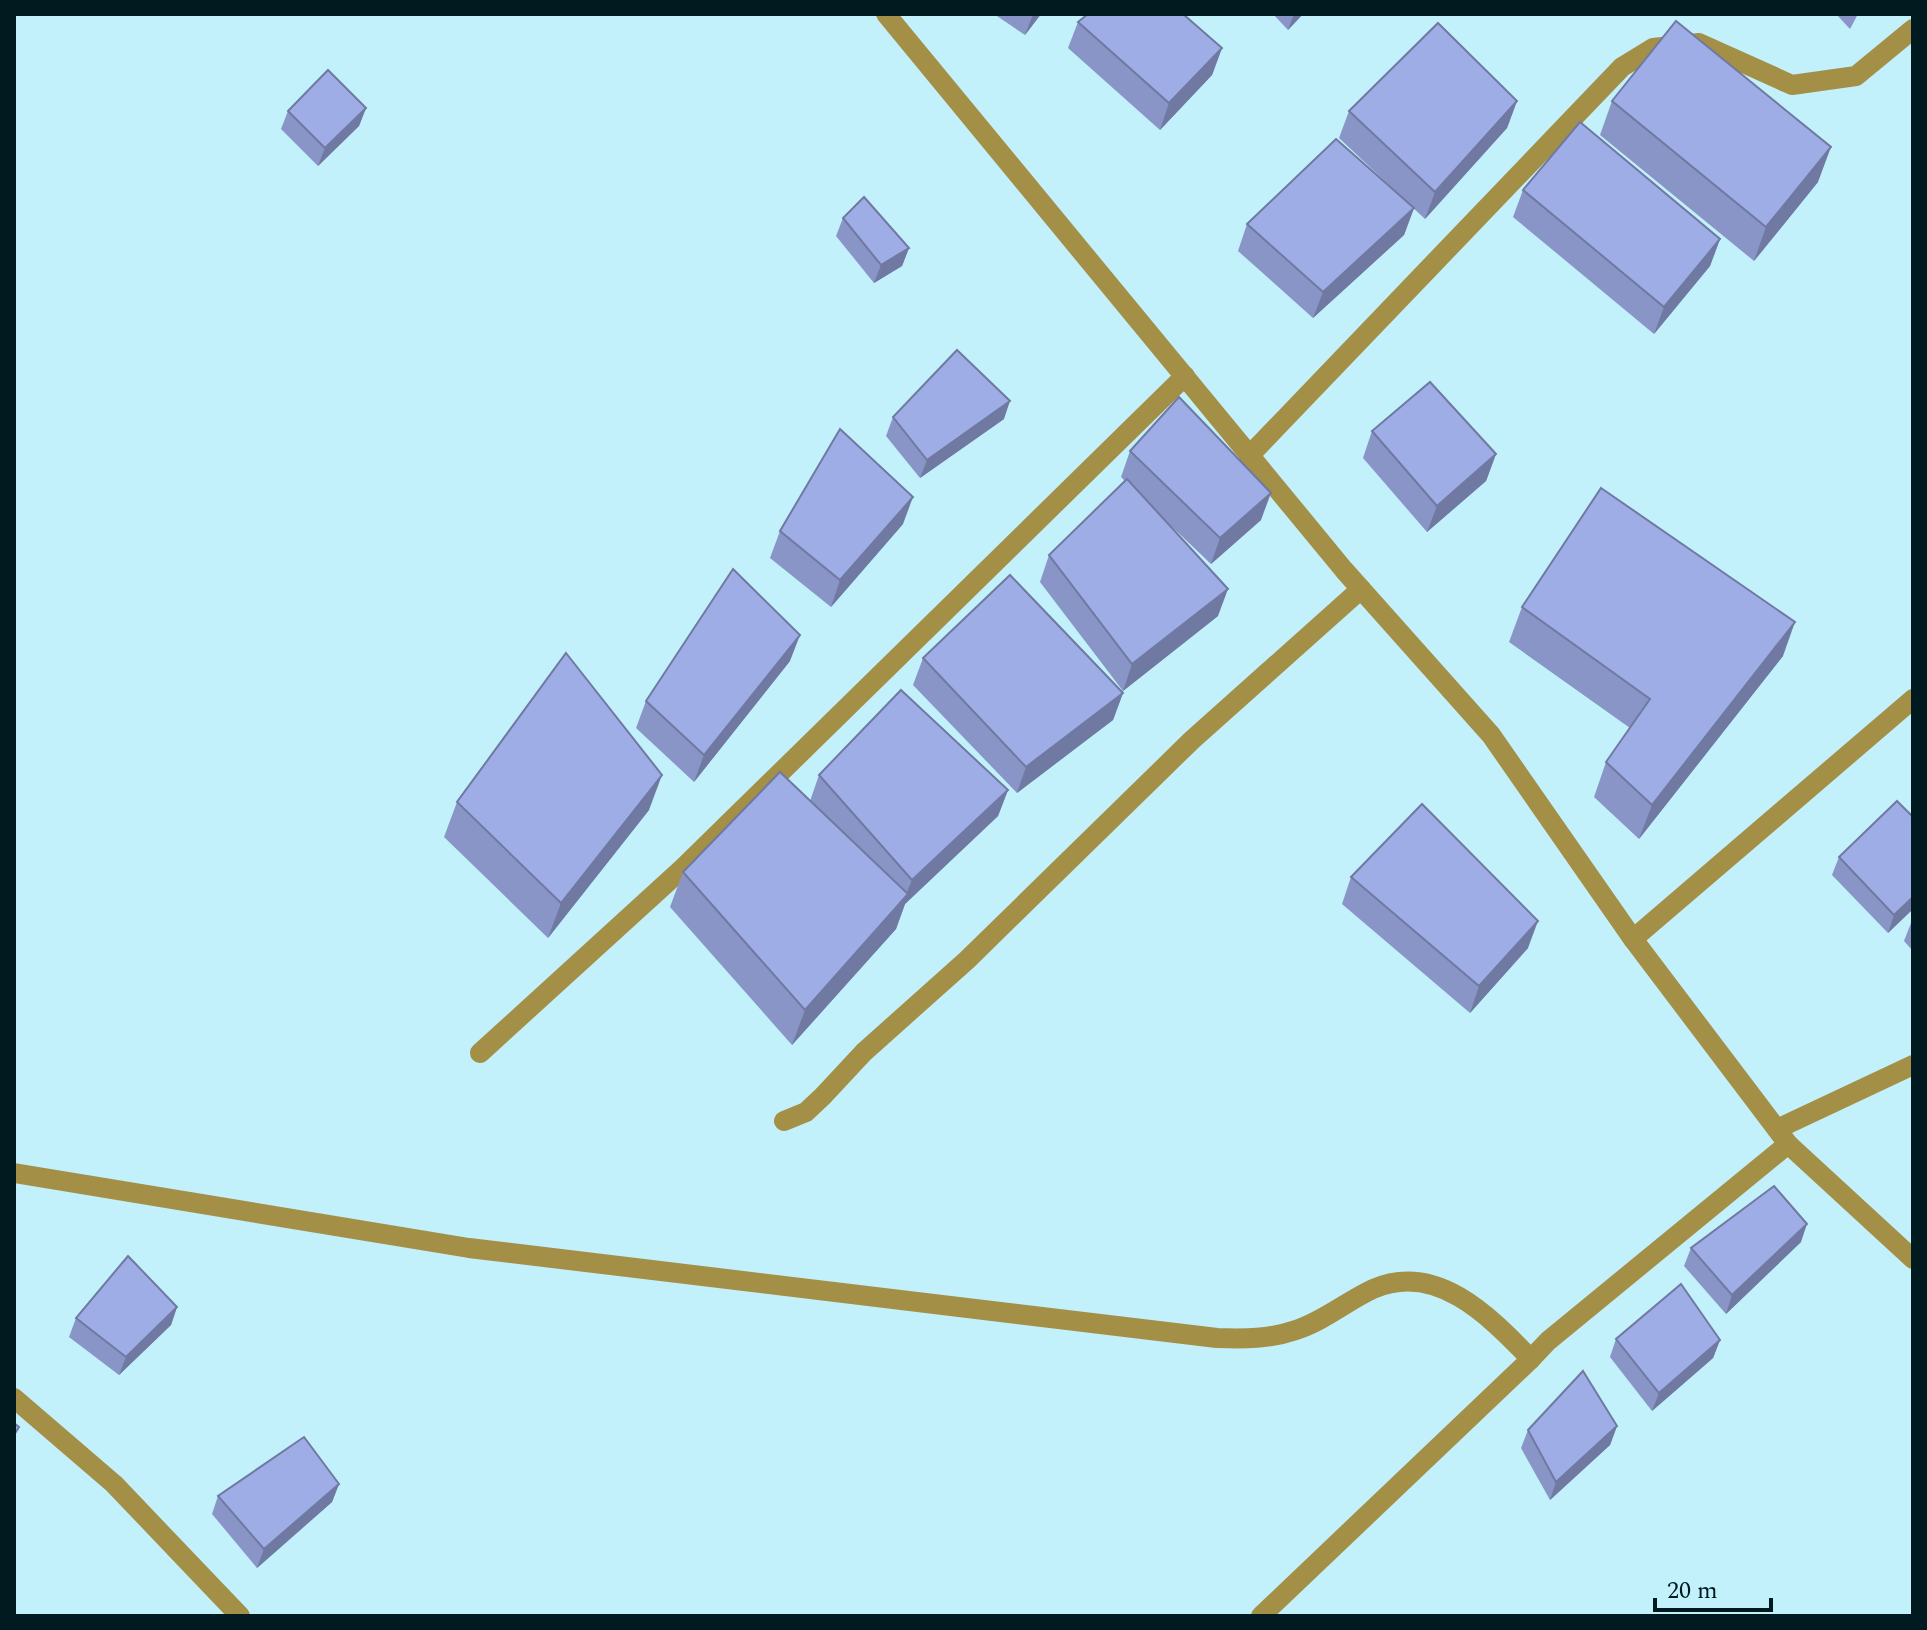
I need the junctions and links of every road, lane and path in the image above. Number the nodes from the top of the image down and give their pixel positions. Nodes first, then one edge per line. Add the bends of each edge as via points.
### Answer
1 (886, 14) edge
2 (1913, 29) edge
3 (1185, 376) junction
4 (1249, 456) junction
5 (1361, 589) junction
6 (1913, 699) edge
7 (1633, 939) junction
8 (480, 1053) dead end
9 (1913, 1065) edge
10 (784, 1121) dead end
11 (1782, 1137) junction
12 (14, 1173) edge
13 (1913, 1259) edge
14 (1531, 1359) junction
15 (14, 1398) edge
16 (240, 1616) edge
17 (1261, 1616) edge

1 - 3 street
2 - 4 street via 1856,76 1792,85 1699,43 1653,48 1622,67
3 - 4 street
3 - 8 street via 683,868
4 - 5 street
5 - 7 street via 1491,735
5 - 10 street via 1192,740 806,1112
6 - 7 street
7 - 11 street
9 - 11 street
11 - 13 street
11 - 14 street
12 - 14 street via 469,1248 1217,1338 1260,1339 1298,1330 1374,1289 1400,1281 1425,1282 1476,1308
14 - 17 street
15 - 16 street via 114,1484

